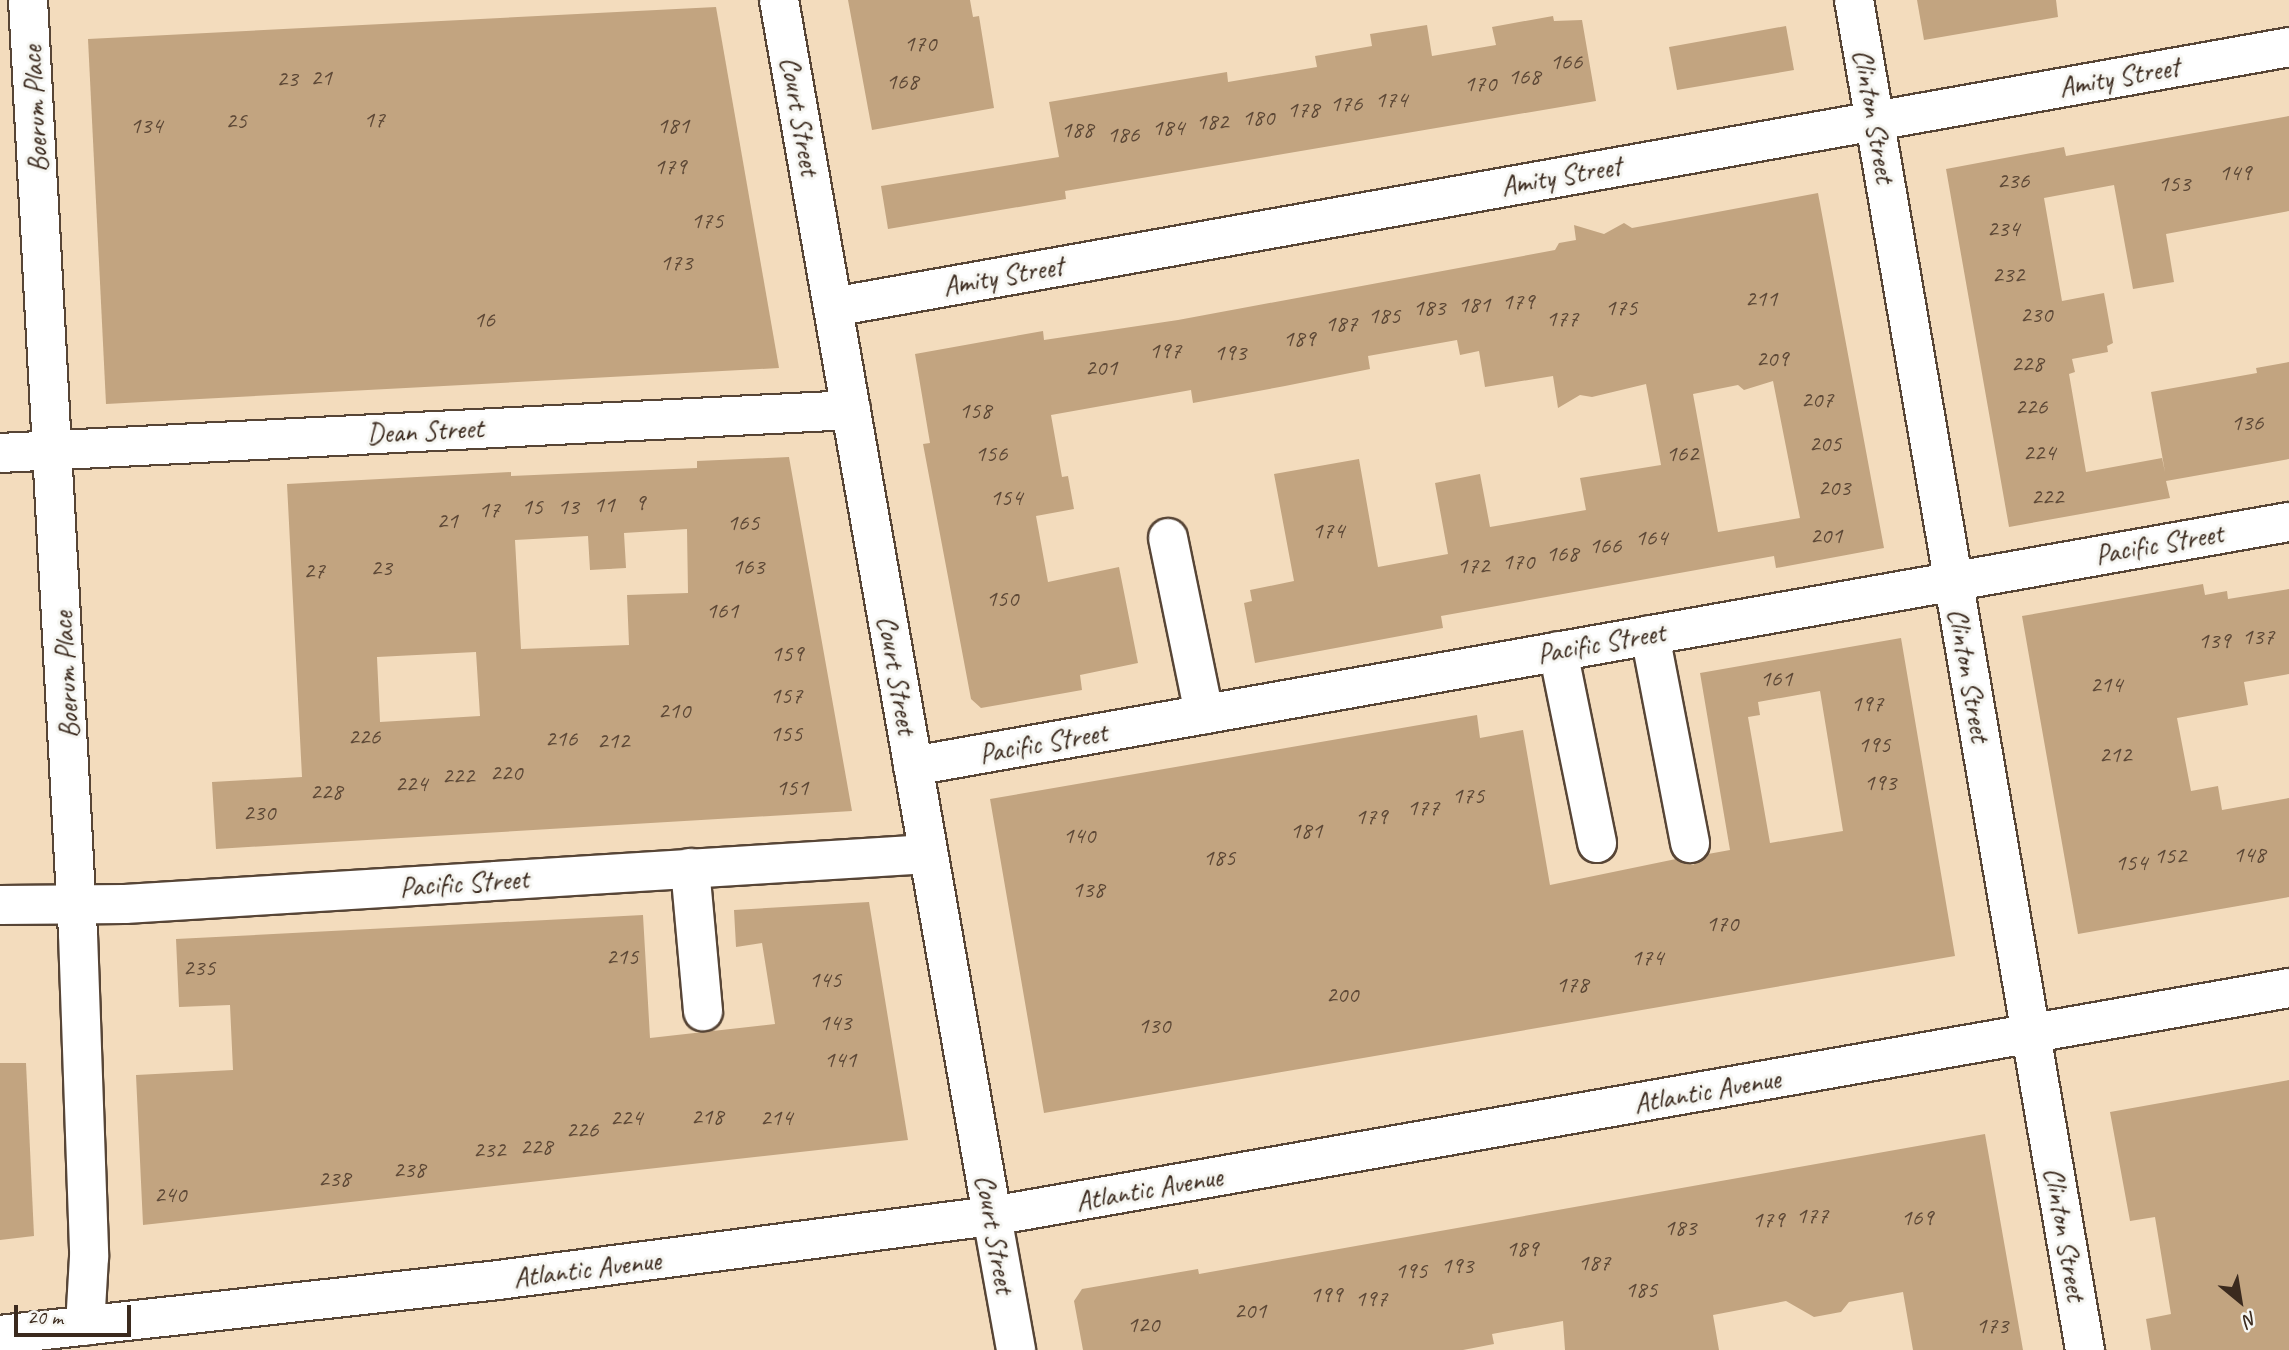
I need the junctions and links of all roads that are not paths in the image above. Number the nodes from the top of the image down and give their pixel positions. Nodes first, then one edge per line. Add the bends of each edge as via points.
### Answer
1 (28, 0) edge
2 (779, 0) edge
3 (1854, 0) edge
4 (2289, 47) edge
5 (1875, 120) junction
6 (833, 307) junction
7 (851, 410) junction
8 (55, 450) junction
9 (0, 453) edge
10 (2289, 522) edge
11 (1168, 538) dead end
12 (1953, 580) junction
13 (1650, 635) junction
14 (1558, 651) junction
15 (1204, 714) junction
16 (913, 766) junction
17 (1690, 842) dead end
18 (1597, 843) dead end
19 (928, 854) junction
20 (690, 869) junction
21 (77, 904) junction
22 (0, 905) edge
23 (2289, 988) edge
24 (703, 1012) dead end
25 (2031, 1034) junction
26 (992, 1216) junction
27 (0, 1335) edge
28 (84, 1338) edge
29 (1016, 1350) edge
30 (2085, 1350) edge

1 - 8 street, Boerum Place
2 - 6 street, Court Street
3 - 5 street, Clinton Street
4 - 5 street, Amity Street
5 - 6 street, Amity Street
5 - 12 street, Clinton Street
6 - 7 street, Court Street
7 - 8 street, Dean Street
7 - 16 street, Court Street
8 - 9 street, Dean Street
8 - 21 street, Boerum Place
10 - 12 street, Pacific Street
11 - 15 street
12 - 13 street, Pacific Street
12 - 25 street, Clinton Street
13 - 14 street, Pacific Street
13 - 17 street
14 - 15 street, Pacific Street
14 - 18 street
15 - 16 street, Pacific Street
16 - 19 street, Court Street
19 - 20 street, Pacific Street
19 - 26 street, Court Street
20 - 21 street, Pacific Street
20 - 24 street
21 - 22 street, Pacific Street
21 - 28 street, Boerum Place via 89,1257
23 - 25 street, Atlantic Avenue
25 - 26 street, Atlantic Avenue
25 - 30 street, Clinton Street
26 - 28 street, Atlantic Avenue
26 - 29 street, Court Street
27 - 28 street, Atlantic Avenue

